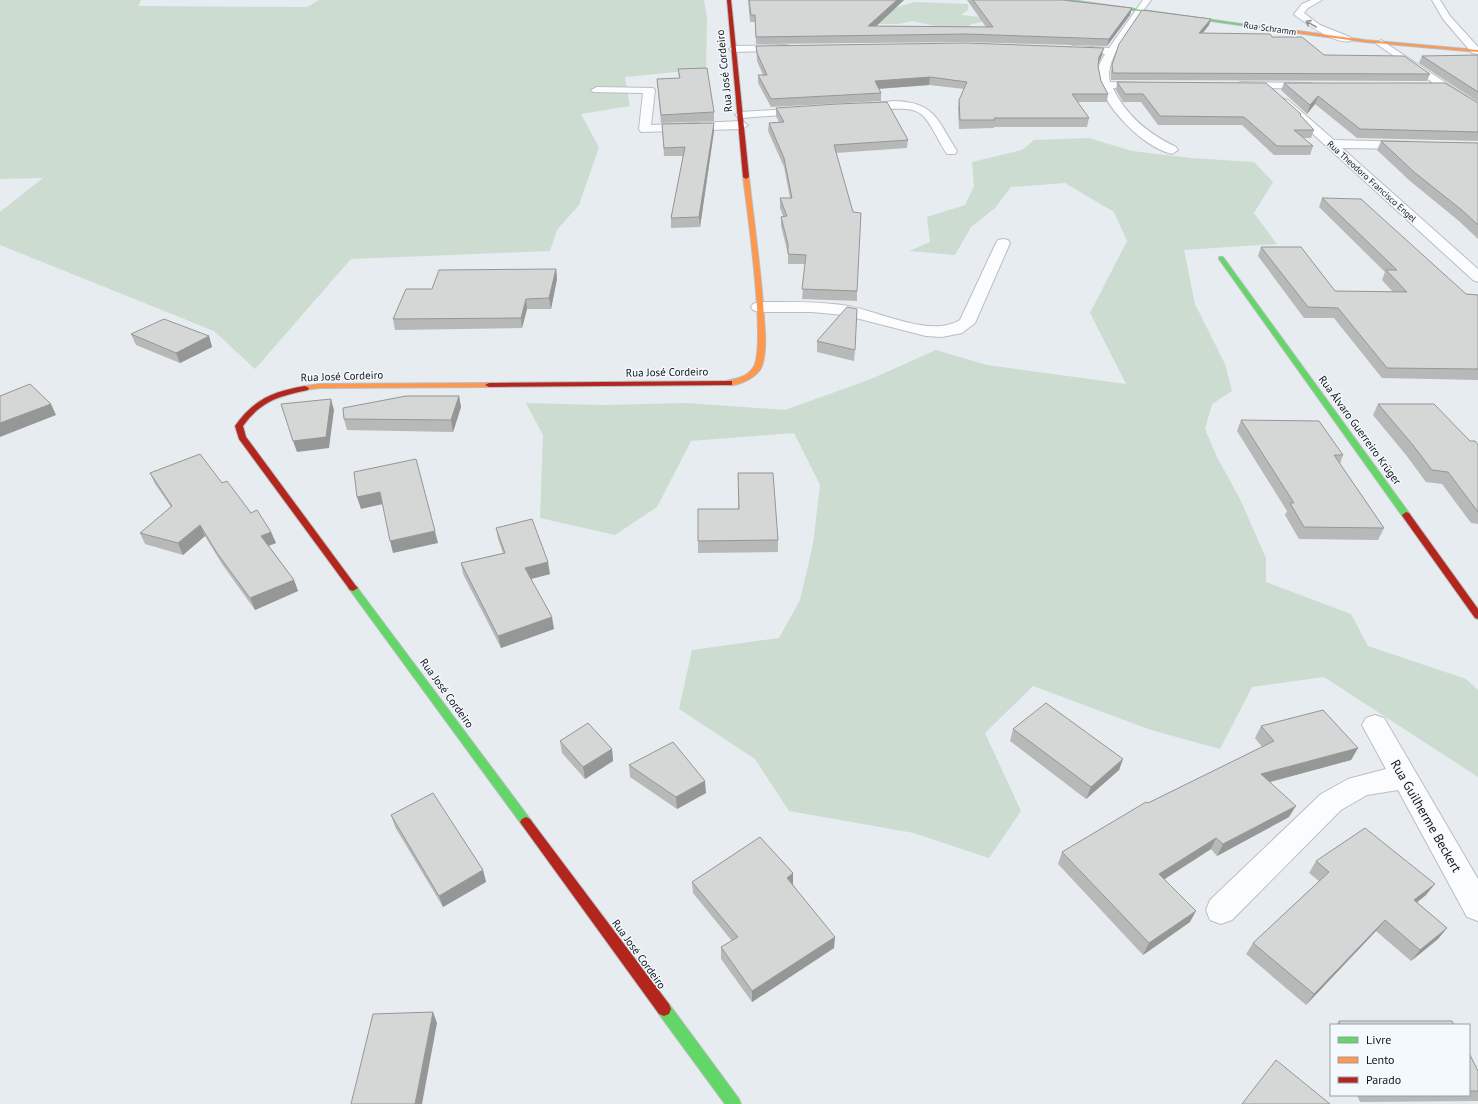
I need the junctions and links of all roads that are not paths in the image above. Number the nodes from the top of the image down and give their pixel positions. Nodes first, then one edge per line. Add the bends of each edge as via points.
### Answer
1 (729, 0) edge
2 (1063, 0) edge
3 (1147, 0) edge
4 (1318, 0) edge
5 (1436, 0) edge
6 (1140, 10) junction
7 (1347, 39) junction
8 (1381, 43) junction
9 (795, 48) edge
10 (1059, 48) edge
11 (734, 49) junction
12 (1112, 50) junction
13 (1477, 51) edge
14 (1105, 85) junction
15 (1158, 85) edge
16 (1227, 85) edge
17 (1266, 85) junction
18 (1320, 86) edge
19 (1421, 86) edge
20 (1445, 86) junction
21 (597, 90) dead end
22 (848, 108) edge
23 (1478, 109) edge
24 (817, 110) edge
25 (742, 120) junction
26 (1332, 144) junction
27 (1424, 146) edge
28 (1172, 150) dead end
29 (951, 151) dead end
30 (1003, 243) dead end
31 (1222, 258) dead end
32 (1478, 277) edge
33 (759, 306) junction
34 (1478, 616) edge
35 (1374, 725) dead end
36 (1404, 778) junction
37 (1478, 907) edge
38 (1221, 910) dead end
39 (734, 1104) edge

1 - 11 street, Rua José Cordeiro
2 - 6 street, Rua Schramm
3 - 6 street
7 -> 4 street via 1317,27 1299,14 1305,6
5 - 13 street via 1446,18
6 - 7 street, Rua Schramm
6 - 12 street
7 - 8 street, Rua Schramm
8 - 13 street, Rua Schramm
8 - 20 street
9 - 11 street
10 - 12 street
11 - 25 street, Rua José Cordeiro
12 - 14 street via 1102,72
14 - 15 street
14 - 28 street via 1138,130
16 - 17 street
17 - 18 street
17 - 26 street, Rua Theodoro Francisco Engel
19 - 20 street
20 - 23 street
21 - 25 street via 649,90 645,129
22 - 29 street via 915,107 927,113
24 - 25 street
25 - 33 street, Rua José Cordeiro
26 - 27 street
26 - 32 street, Rua Theodoro Francisco Engel
30 - 33 street via 962,328 950,331 908,327 864,313 844,310
31 - 34 street, Rua Álvaro Guerreiro Krüger
33 - 39 street, Rua José Cordeiro via 759,366 752,375 735,382 320,386 281,393 264,399 245,415 240,426 242,437
35 - 36 street, Rua Guilherme Beckert
36 - 37 street, Rua Guilherme Beckert
36 - 38 street via 1363,784 1346,791 1331,802

